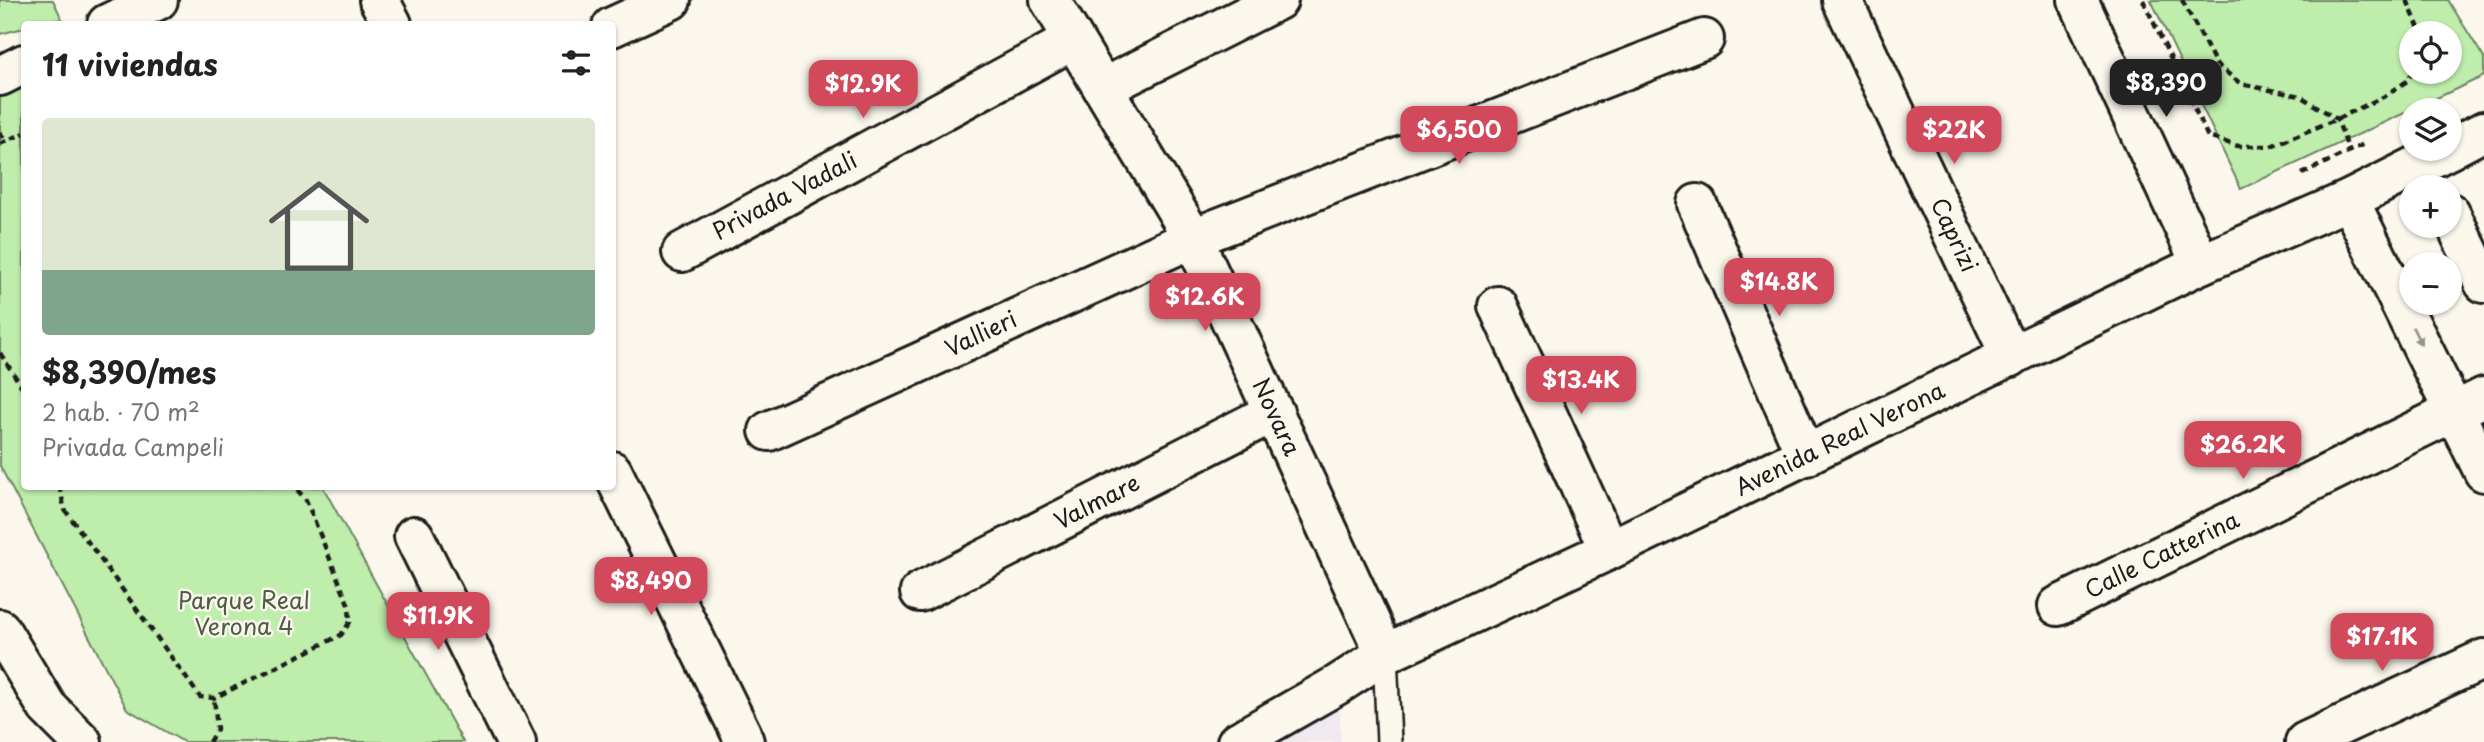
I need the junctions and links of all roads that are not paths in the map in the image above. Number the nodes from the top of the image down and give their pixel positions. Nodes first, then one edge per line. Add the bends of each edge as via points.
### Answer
1 (379, 0) edge
2 (671, 0) edge
3 (1050, 0) edge
4 (1278, 0) edge
5 (1842, 0) edge
6 (2078, 0) edge
7 (147, 8) edge
8 (114, 21) edge
9 (390, 21) edge
10 (616, 25) edge
11 (1704, 39) dead end
12 (1073, 40) junction
13 (21, 66) edge
14 (0, 76) edge
15 (1103, 88) junction
16 (2484, 131) edge
17 (2441, 162) edge
18 (2349, 200) junction
19 (1697, 204) dead end
20 (2462, 237) edge
21 (1193, 238) junction
22 (681, 252) dead end
23 (2201, 264) junction
24 (2484, 283) edge
25 (1498, 306) dead end
26 (2011, 357) junction
27 (2469, 403) edge
28 (1274, 412) junction
29 (769, 431) dead end
30 (1806, 456) junction
31 (2484, 472) edge
32 (616, 479) edge
33 (414, 537) dead end
34 (1609, 551) junction
35 (920, 593) dead end
36 (2058, 606) dead end
37 (0, 629) edge
38 (1385, 654) junction
39 (2484, 659) edge
40 (82, 742) edge
41 (516, 742) edge
42 (744, 742) edge
43 (1237, 742) edge
44 (1389, 742) edge
45 (2305, 742) edge

1 - 9 street
2 - 10 street
3 - 12 street, Novara
4 - 15 street
5 - 26 street, Caprizi
6 - 23 street
7 - 8 street
11 - 21 street, Vallieri
12 - 15 street, Novara
12 - 22 street, Privada Vadali
13 - 14 street
15 - 21 street, Novara
16 - 17 street, Avenida Real Verona
17 - 18 street, Avenida Real Verona
18 - 23 street, Avenida Real Verona
18 -> 27 street
19 - 30 street
20 - 24 street
21 - 28 street, Novara
21 - 29 street, Vallieri
23 - 26 street, Avenida Real Verona
25 - 34 street
26 - 30 street, Avenida Real Verona
27 - 31 street
27 - 36 street, Calle Catterina
28 - 35 street, Valmare
28 - 38 street, Novara
30 - 34 street, Avenida Real Verona
32 - 42 street
33 - 41 street
34 - 38 street, Avenida Real Verona
37 - 40 street via 47,707
38 - 43 street, Avenida Real Verona
38 - 44 lane, Novara
39 - 45 street

